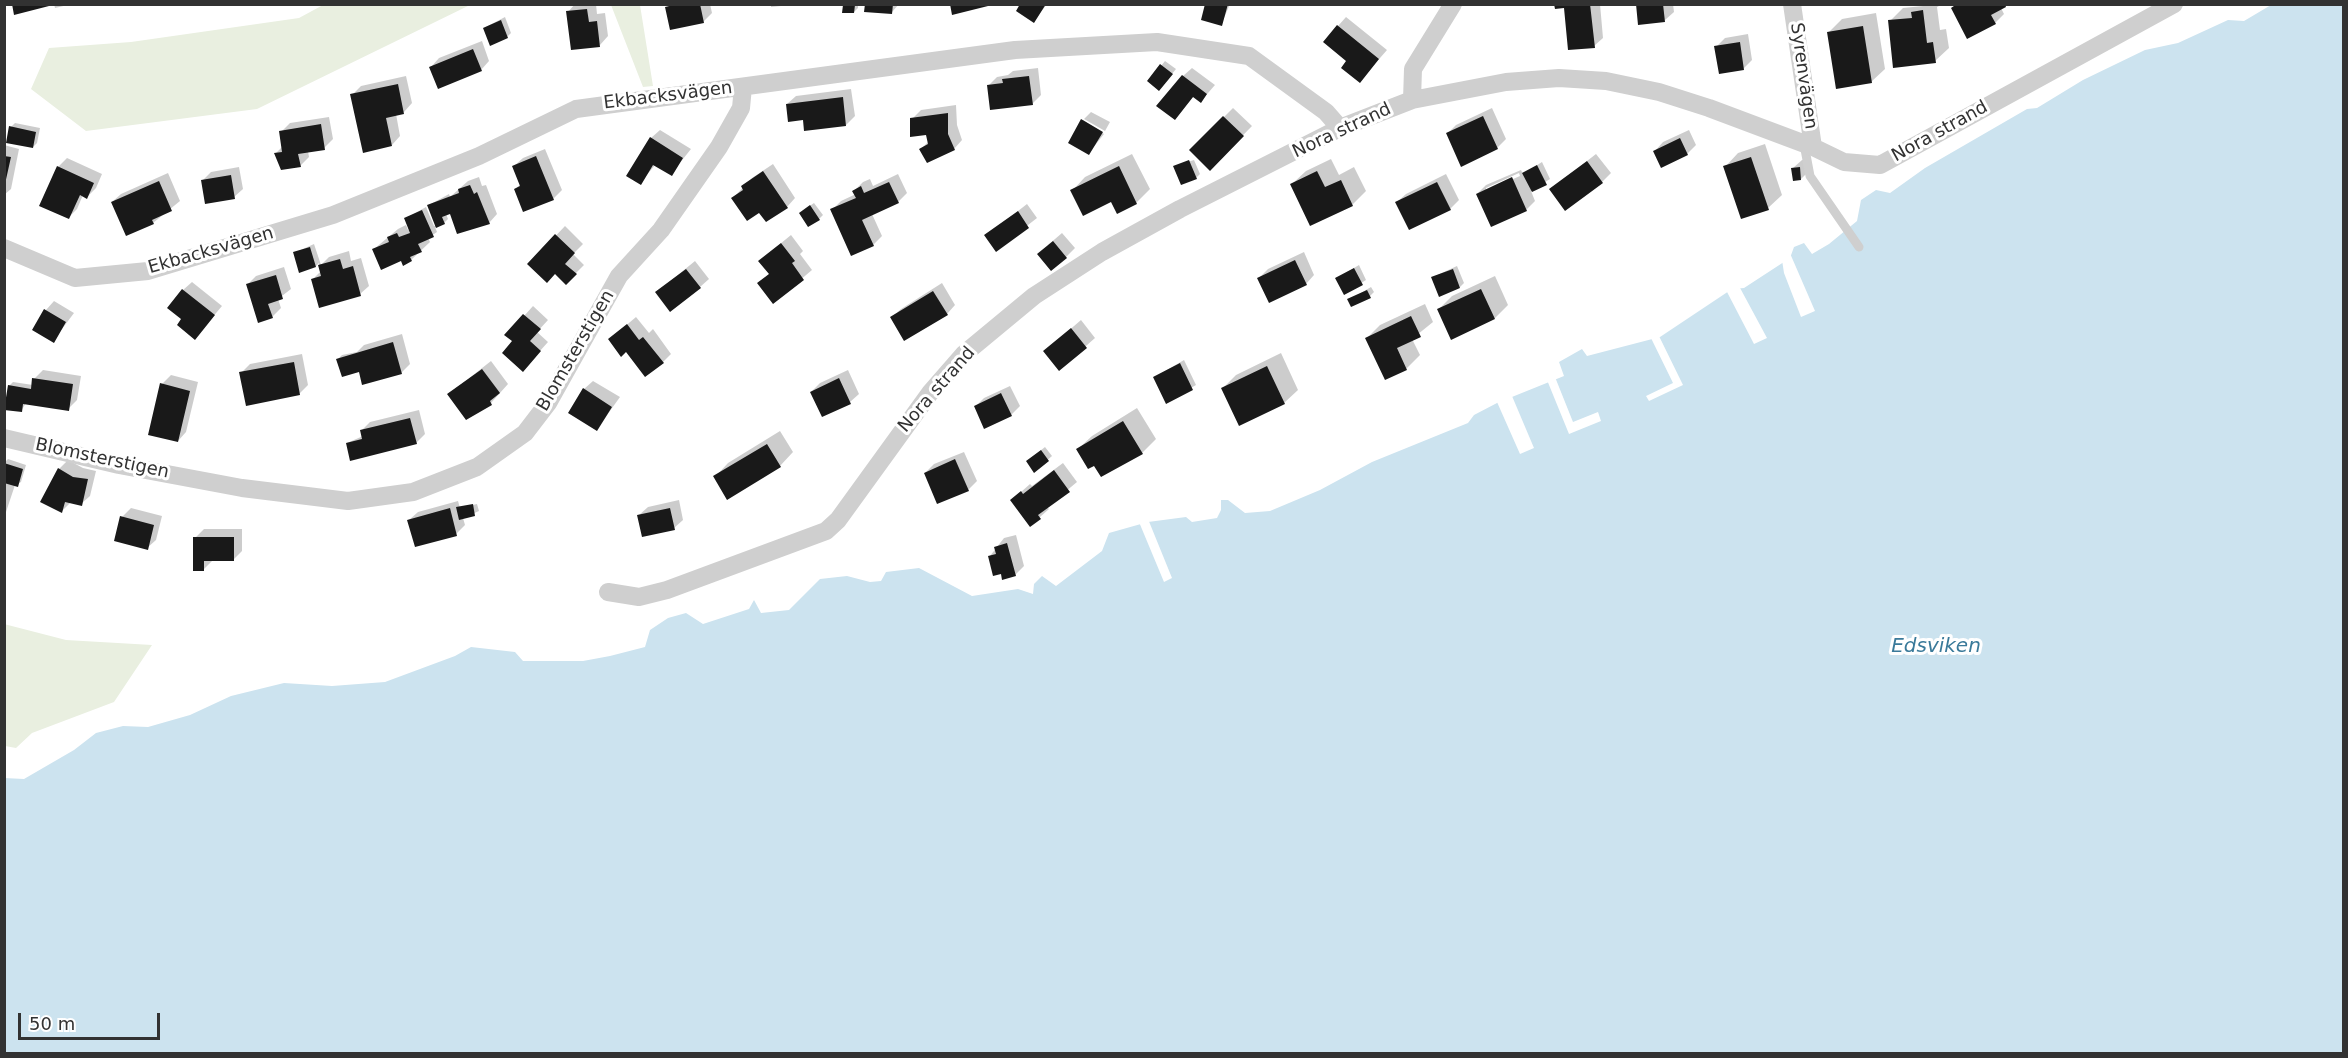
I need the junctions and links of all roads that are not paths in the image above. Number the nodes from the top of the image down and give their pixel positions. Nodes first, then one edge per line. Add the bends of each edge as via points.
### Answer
1 (1453, 4) edge
2 (1792, 4) edge
3 (2174, 4) edge
4 (744, 87) junction
5 (1412, 100) junction
6 (1340, 128) junction
7 (1808, 145) junction
8 (1859, 247) dead end
9 (4, 248) edge
10 (4, 438) edge
11 (608, 592) dead end

1 - 5 street via 1413,69
2 - 7 street, Syrenvägen
3 - 7 street, Nora strand via 1880,165 1844,162
4 - 6 street, Ekbacksvägen via 1015,50 1157,42 1249,56 1326,112
4 - 9 street, Ekbacksvägen via 576,109 479,156 333,215 148,271 75,278
4 - 10 street, Blomsterstigen via 741,108 719,147 662,230 619,276 548,404 525,433 477,467 413,492 348,501 242,488
5 - 6 street, Nora strand
5 - 7 street, Nora strand via 1506,82 1559,78 1606,81 1659,92
6 - 11 street, Nora strand via 1180,209 1034,296 964,354 826,531 667,590 639,597
7 - 8 lane via 1810,176

